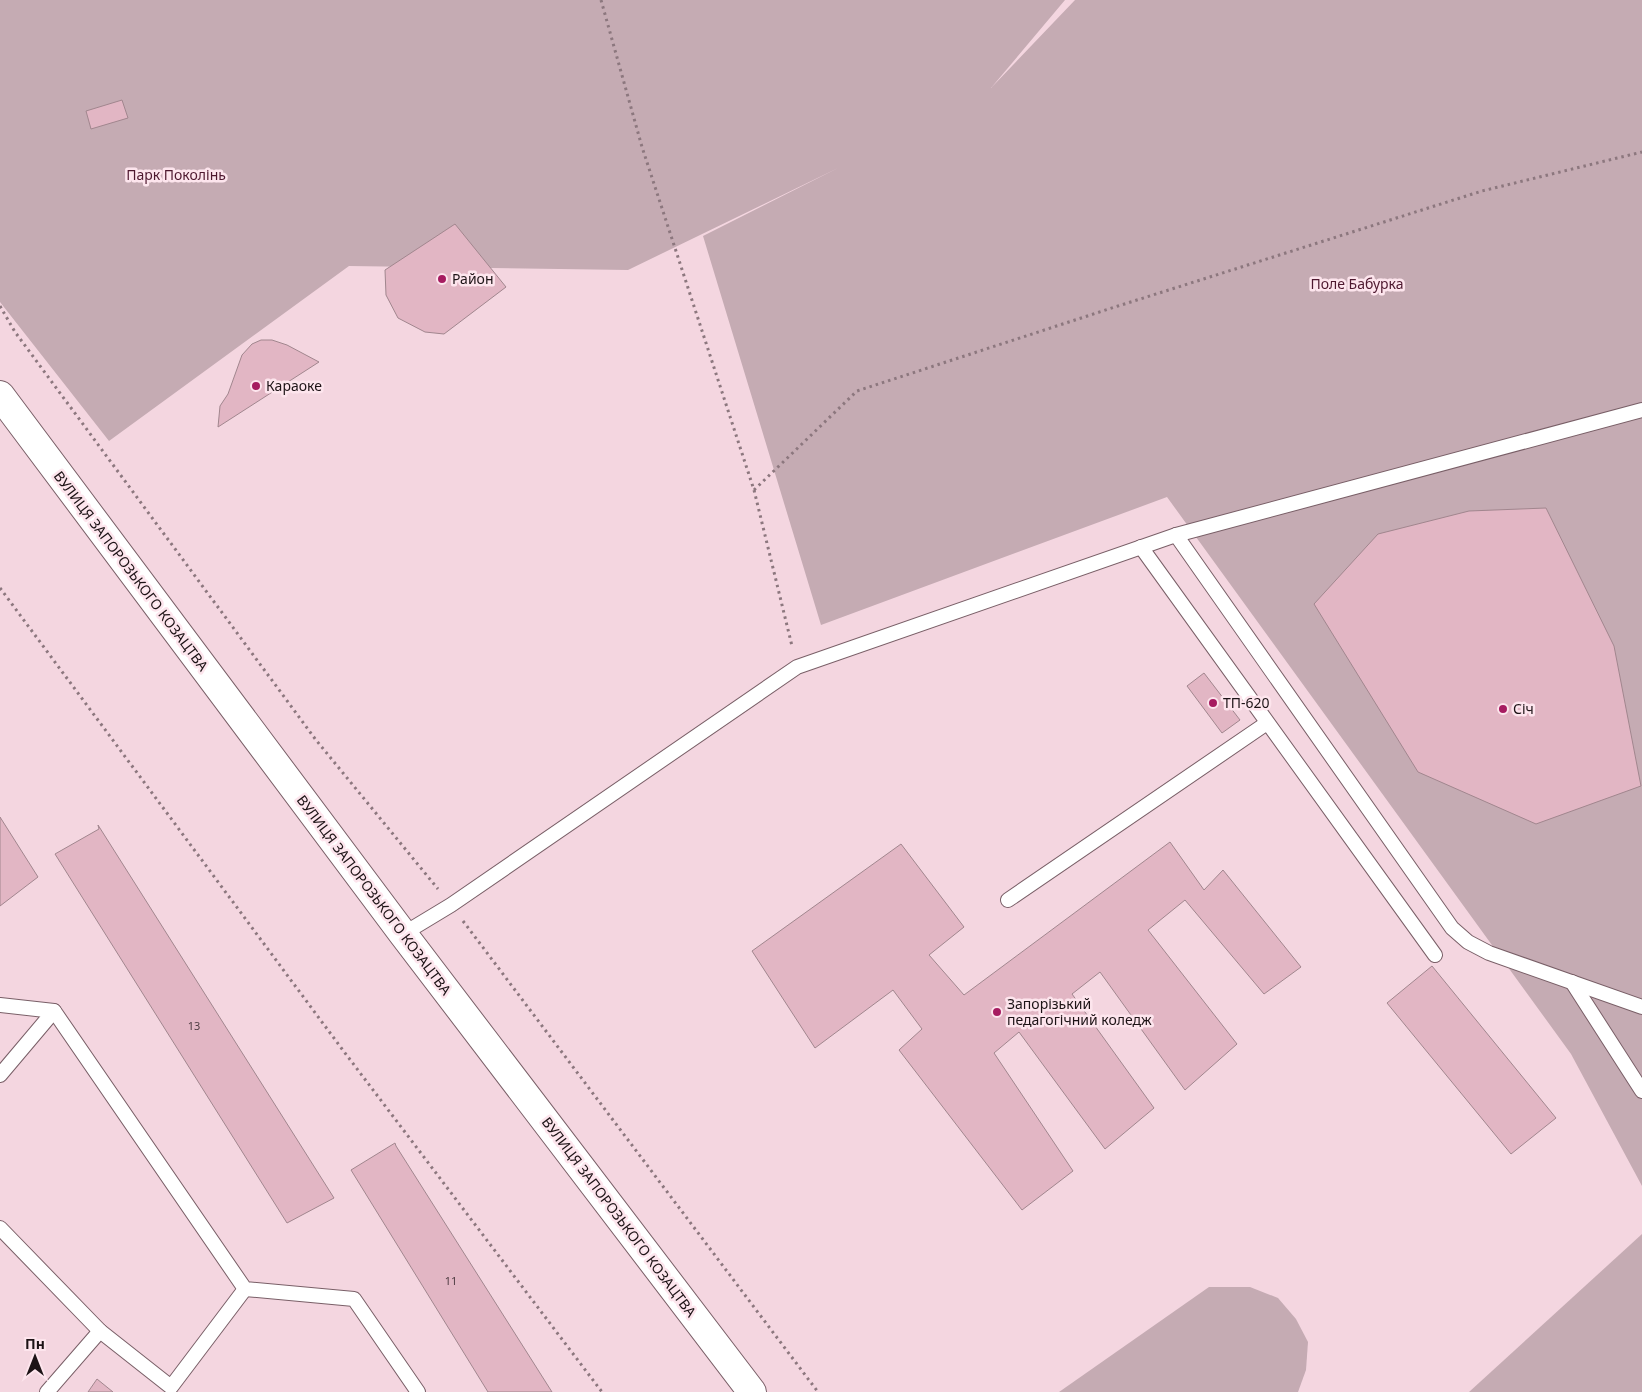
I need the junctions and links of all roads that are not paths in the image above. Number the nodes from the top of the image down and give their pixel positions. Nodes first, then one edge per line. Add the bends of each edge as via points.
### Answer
1 (0, 395) edge
2 (1642, 410) edge
3 (1176, 535) junction
4 (1141, 547) junction
5 (1268, 723) junction
6 (1008, 900) dead end
7 (403, 934) junction
8 (1435, 955) dead end
9 (1572, 982) junction
10 (0, 1005) edge
11 (1642, 1007) edge
12 (54, 1011) junction
13 (0, 1075) edge
14 (1642, 1091) edge
15 (0, 1228) edge
16 (245, 1289) junction
17 (100, 1331) junction
18 (47, 1392) edge
19 (418, 1392) edge
20 (752, 1392) edge

1 - 7 street, ВУЛИЦЯ ЗАПОРОЗЬКОГО КОЗАЦТВА
2 - 3 lane
3 - 4 lane
3 - 9 lane via 1452,928 1468,942 1489,953
4 - 5 lane
4 - 7 lane via 797,667 451,905
5 - 6 lane
5 - 8 lane
7 - 20 street, ВУЛИЦЯ ЗАПОРОЗЬКОГО КОЗАЦТВА
9 - 11 lane
9 - 14 lane
10 - 12 lane
12 - 13 lane
12 - 16 lane
15 - 17 lane
16 - 17 lane via 171,1387
16 - 19 lane via 354,1300
17 - 18 lane

